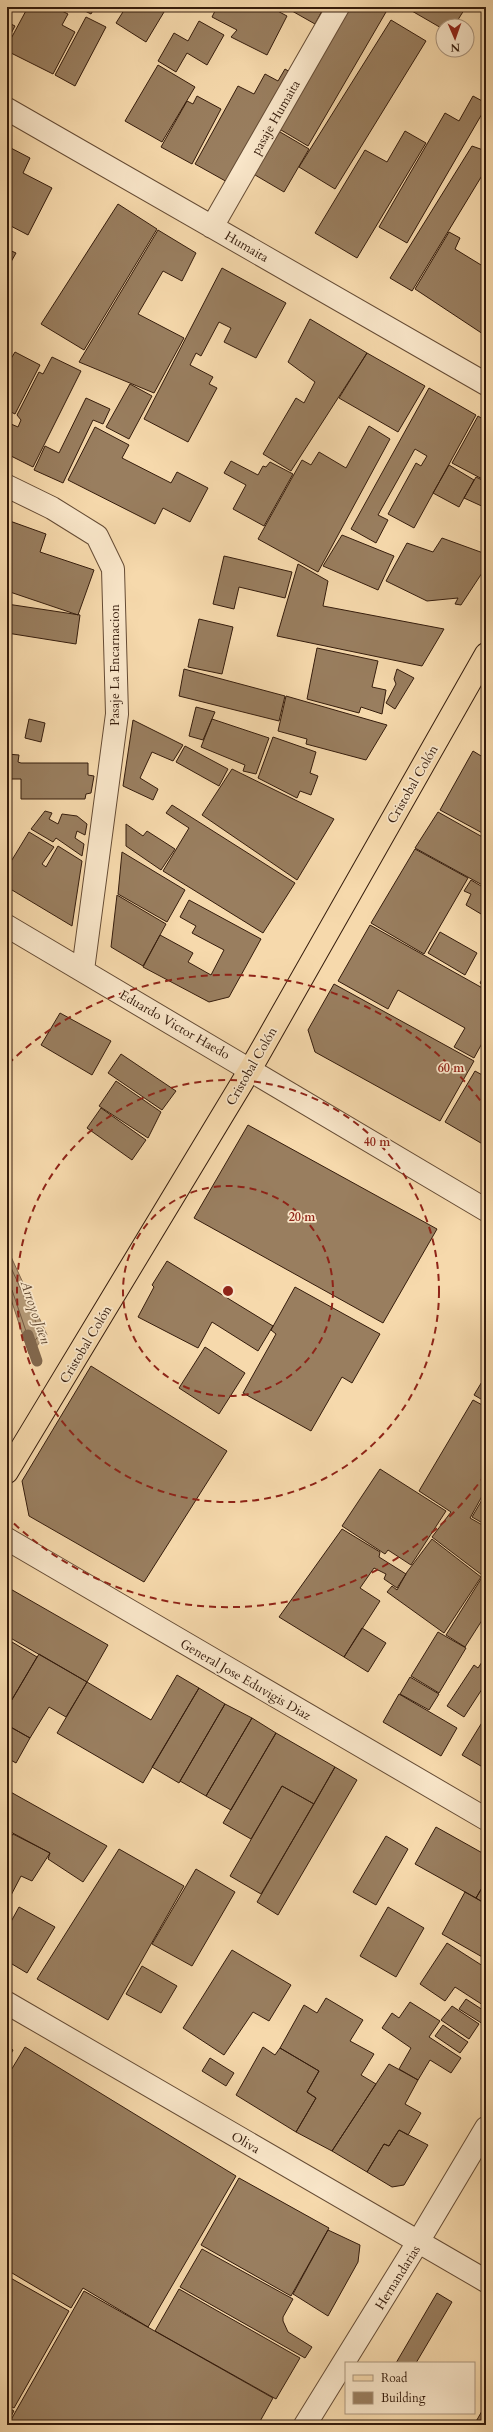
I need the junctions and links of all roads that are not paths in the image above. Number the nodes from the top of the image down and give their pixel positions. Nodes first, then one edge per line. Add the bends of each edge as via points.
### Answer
1 (338, 7) edge
2 (7, 109) edge
3 (212, 227) junction
4 (486, 384) edge
5 (7, 486) edge
6 (486, 654) edge
7 (7, 926) edge
8 (83, 970) junction
9 (251, 1068) junction
10 (486, 1210) edge
11 (7, 1472) edge
12 (7, 1539) edge
13 (486, 1819) edge
14 (7, 2003) edge
15 (486, 2128) edge
16 (418, 2242) junction
17 (486, 2281) edge
18 (305, 2425) edge

1 - 3 street, pasaje Humaita
2 - 3 street, Humaita
3 - 4 street, Humaita
5 - 8 street, Pasaje La Encarnacion via 52,508 97,536 113,569 117,714
6 - 9 main road, Cristobal Colón
7 - 8 street, Eduardo Victor Haedo
8 - 9 street, Eduardo Victor Haedo
9 - 10 street, Eduardo Victor Haedo
9 - 11 main road, Cristobal Colón
12 - 13 street, General Jose Eduvigis Diaz
14 - 16 street, Oliva
15 - 16 street, Hernandarias
16 - 17 street, Oliva
16 - 18 street, Hernandarias

